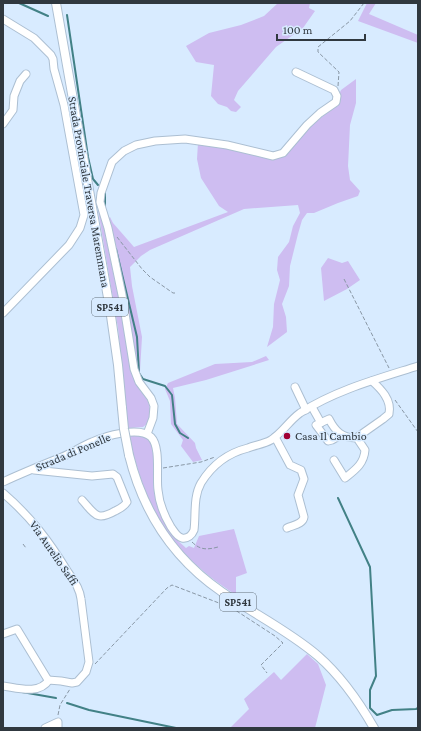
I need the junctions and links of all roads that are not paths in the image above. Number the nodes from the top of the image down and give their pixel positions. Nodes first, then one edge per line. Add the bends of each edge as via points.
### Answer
1 (56, 5) edge
2 (3, 19) edge
3 (296, 72) dead end
4 (26, 74) dead end
5 (3, 124) edge
6 (88, 188) junction
7 (101, 192) junction
8 (101, 205) junction
9 (92, 206) junction
10 (3, 313) edge
11 (418, 366) edge
12 (372, 381) junction
13 (295, 387) dead end
14 (309, 409) junction
15 (321, 423) junction
16 (147, 434) junction
17 (341, 435) junction
18 (274, 437) junction
19 (358, 438) junction
20 (334, 460) dead end
21 (31, 470) junction
22 (3, 482) edge
23 (3, 494) edge
24 (82, 500) dead end
25 (288, 528) dead end
26 (3, 634) edge
27 (49, 680) junction
28 (3, 686) edge
29 (58, 725) edge
30 (45, 728) edge
31 (374, 728) edge

1 - 6 main road, Strada Provinciale Traversa Maremmana / SP541
2 - 10 street via 34,38 53,59 84,215 80,228 69,245
3 - 7 street via 334,90 337,96 336,102 307,125 283,153 273,156 185,138 142,143 127,149 114,160
4 - 5 street via 14,96 12,112
6 - 7 street
6 - 9 main road, Strada Provinciale Traversa Maremmana / SP541
7 - 8 street
8 - 9 street
8 - 16 street via 122,295 134,369 154,406 154,415
9 - 31 main road, Strada Provinciale Traversa Maremmana / SP541, bridge via 113,326 124,429 136,482 146,505 160,530 196,572 286,632 321,659 343,683
11 - 12 street
12 - 14 street via 343,391
12 - 19 street via 385,395 390,412 386,418
13 - 14 street
14 - 15 street
14 - 18 street via 296,416
15 - 17 street via 329,419
15 - 17 street via 316,425 327,440
16 - 18 street via 155,445 158,494 168,520 183,538 191,535 194,530 198,489 212,468 235,452 267,442
16 - 21 street, Strada di Ponelle via 140,432 102,438
17 - 19 street
18 - 25 street via 290,465 301,470 304,479 298,495 304,520
19 - 20 street via 365,450 364,458 358,467 345,478
21 - 22 street, Strada di Ponelle
21 - 24 street via 92,476 113,474 117,477 127,502 108,516 101,517
23 - 27 street, Via Aurelio Saffi via 34,522 79,590 88,668 80,680 72,683
26 - 27 street via 17,629 46,679
27 - 28 street via 35,690
29 - 30 street

